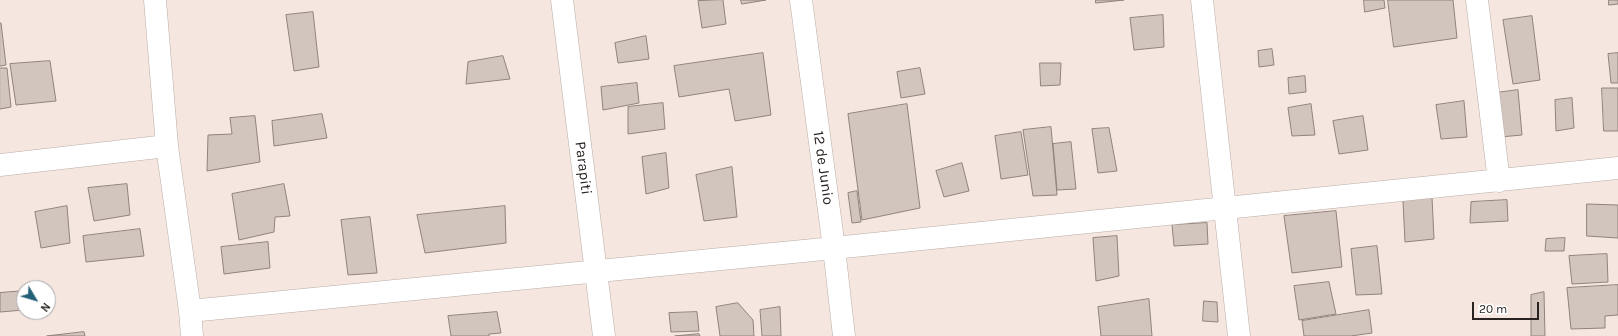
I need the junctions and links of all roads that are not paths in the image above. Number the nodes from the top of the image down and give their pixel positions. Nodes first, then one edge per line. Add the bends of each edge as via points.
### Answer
1 (156, 0) edge
2 (562, 0) edge
3 (801, 0) edge
4 (1202, 0) edge
5 (1477, 0) edge
6 (167, 146) junction
7 (0, 165) edge
8 (1618, 168) edge
9 (1499, 181) junction
10 (1225, 208) junction
11 (834, 248) junction
12 (596, 271) junction
13 (190, 311) junction
14 (192, 336) edge
15 (604, 336) edge
16 (844, 336) edge
17 (1239, 336) edge

1 - 6 street
2 - 12 street, Parapiti
3 - 11 street, 12 de Junio
4 - 10 street
5 - 9 street
6 - 7 street
6 - 13 street
8 - 9 street
9 - 10 street
10 - 11 street
10 - 17 street
11 - 12 street
11 - 16 street, 12 de Junio
12 - 13 street
12 - 15 street, Parapiti
13 - 14 street

